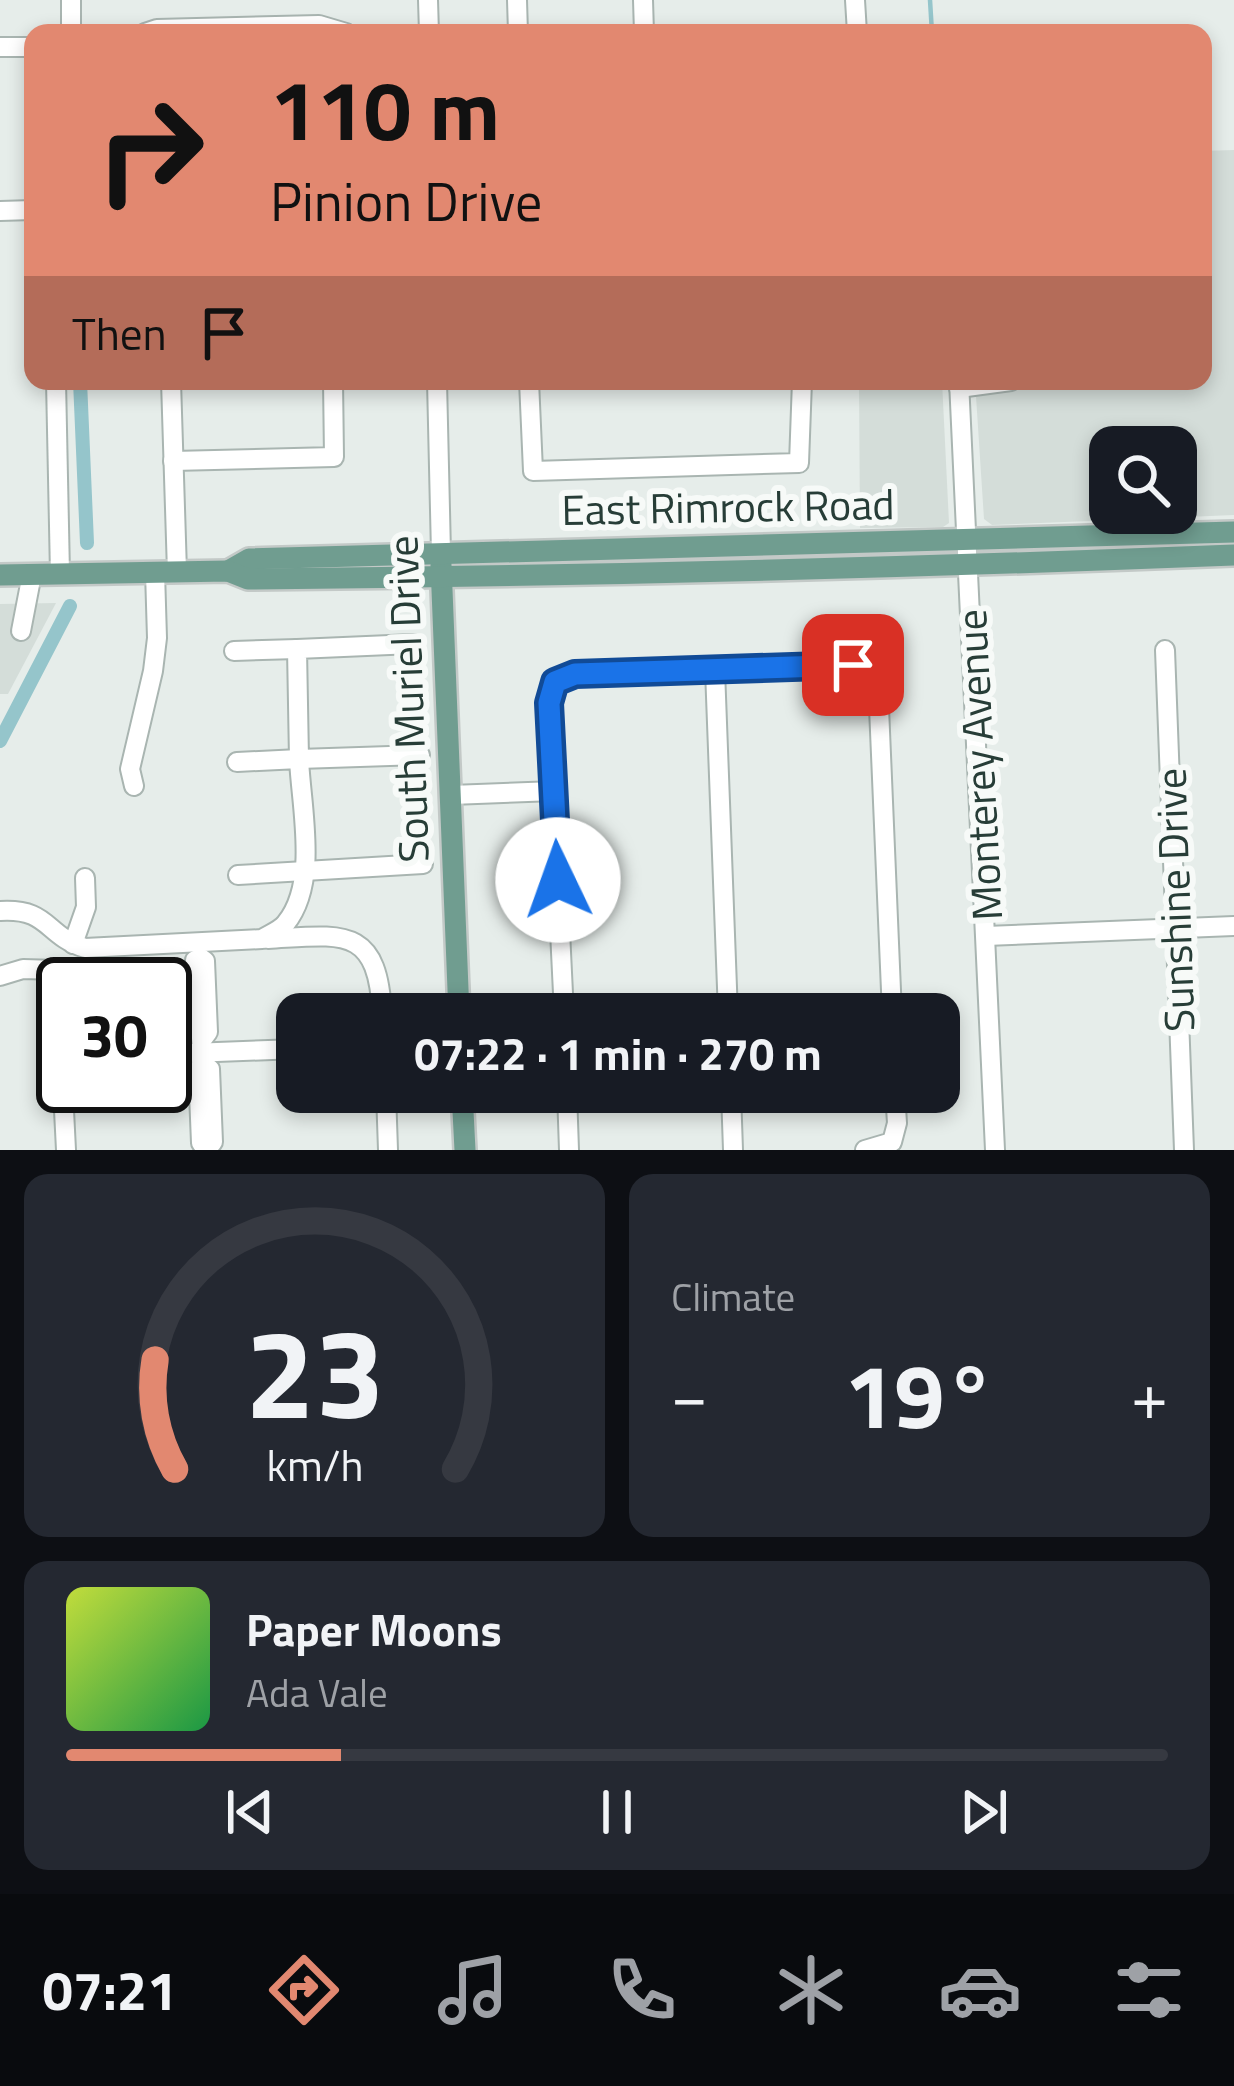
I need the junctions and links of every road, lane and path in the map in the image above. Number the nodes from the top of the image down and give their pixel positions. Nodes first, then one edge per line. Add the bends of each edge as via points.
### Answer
1 (56, 390) edge
2 (171, 390) edge
3 (332, 390) edge
4 (437, 390) edge
5 (529, 390) edge
6 (802, 390) edge
7 (959, 390) edge
8 (173, 460) junction
9 (1234, 532) edge
10 (968, 541) junction
11 (441, 553) junction
12 (1234, 555) edge
13 (970, 566) junction
14 (228, 571) junction
15 (166, 572) junction
16 (0, 574) edge
17 (32, 574) junction
18 (60, 574) junction
19 (442, 577) junction
20 (21, 631) dead end
21 (413, 644) dead end
22 (297, 649) junction
23 (1165, 650) dead end
24 (235, 651) dead end
25 (715, 670) junction
26 (420, 755) dead end
27 (299, 759) junction
28 (237, 762) dead end
29 (134, 786) dead end
30 (554, 791) junction
31 (451, 795) junction
32 (423, 864) dead end
33 (304, 871) junction
34 (238, 875) dead end
35 (85, 878) dead end
36 (0, 910) edge
37 (1234, 926) edge
38 (1176, 928) junction
39 (986, 936) junction
40 (262, 939) junction
41 (73, 944) junction
42 (200, 950) junction
43 (0, 976) edge
44 (381, 993) edge
45 (458, 993) edge
46 (563, 993) edge
47 (727, 993) edge
48 (891, 993) edge
49 (276, 1050) edge
50 (202, 1052) junction
51 (192, 1053) edge
52 (387, 1113) edge
53 (463, 1113) edge
54 (568, 1113) edge
55 (732, 1113) edge
56 (897, 1113) edge
57 (207, 1149) edge
58 (66, 1150) edge
59 (388, 1150) edge
60 (465, 1150) edge
61 (569, 1150) edge
62 (733, 1150) edge
63 (865, 1150) edge
64 (995, 1150) edge
65 (1184, 1150) edge

1 - 18 street
2 - 8 street
3 - 8 street via 334,457
4 - 11 street, South Muriel Drive
5 - 6 street via 533,471 799,464
7 - 10 street, Monterey Avenue
8 - 15 street
9 - 10 main road, East Rimrock Road
10 - 11 main road, East Rimrock Road
10 - 13 street, Monterey Avenue
11 - 14 main road, East Rimrock Road via 249,560
11 - 19 main road, South Muriel Drive
12 - 13 main road, East Rimrock Road
13 - 19 main road, East Rimrock Road
13 - 39 street, Monterey Avenue
14 - 15 main road, East Rimrock Road
14 - 19 main road, East Rimrock Road via 248,579
15 - 18 main road, East Rimrock Road
15 - 29 street via 130,769
16 - 17 main road, East Rimrock Road
17 - 18 main road, East Rimrock Road
17 - 20 street
19 - 31 main road, South Muriel Drive
21 - 22 street
22 - 24 street
22 - 27 street
23 - 38 street, Sunshine Drive
25 - 30 street via 575,674 555,682
25 - 47 street
25 - 48 street via 853,665 878,684
26 - 27 street
27 - 28 street
27 - 33 street
30 - 31 street
30 - 46 street
31 - 45 main road, South Muriel Drive
32 - 33 street
33 - 34 street
33 - 40 street via 284,927
35 - 41 street via 86,907
36 - 41 street via 38,914
37 - 38 street
38 - 39 street
38 - 65 street, Sunshine Drive
39 - 64 street, Monterey Avenue
40 - 42 street
40 - 44 street via 352,940 375,965
41 - 42 street
42 - 50 street via 208,1032
43 - 58 street via 57,970
49 - 50 street
50 - 51 street
50 - 57 street via 210,1069
52 - 59 street
53 - 60 main road
54 - 61 street
55 - 62 street
56 - 63 street via 892,1142

